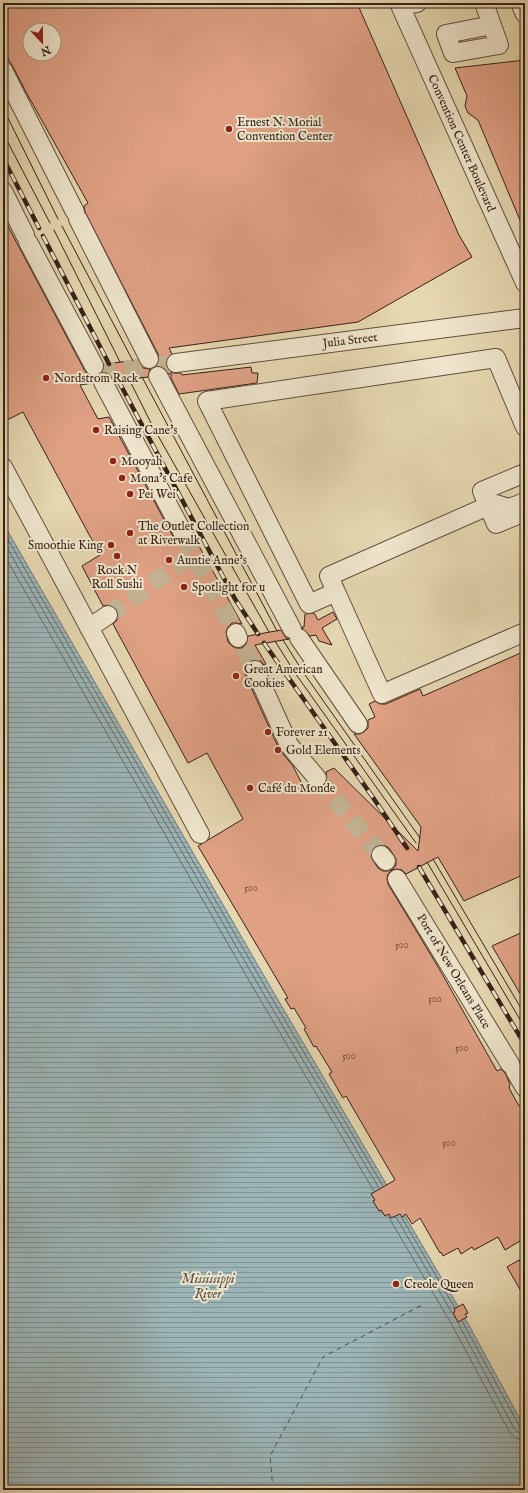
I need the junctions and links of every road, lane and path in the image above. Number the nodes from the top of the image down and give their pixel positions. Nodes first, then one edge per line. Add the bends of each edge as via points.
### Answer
1 (484, 3) edge
2 (520, 3) edge
3 (406, 4) edge
4 (525, 14) edge
5 (420, 52) junction
6 (3, 70) edge
7 (3, 191) edge
8 (525, 283) edge
9 (525, 318) edge
10 (149, 359) dead end
11 (176, 363) tunnel mouth
12 (94, 366) dead end
13 (158, 376) dead end
14 (103, 382) dead end
15 (525, 427) edge
16 (3, 467) edge
17 (525, 473) edge
18 (525, 484) edge
19 (525, 502) edge
20 (492, 505) junction
21 (525, 512) edge
22 (184, 535) tunnel mouth
23 (336, 592) junction
24 (108, 615) tunnel mouth
25 (89, 628) junction
26 (525, 632) edge
27 (255, 670) tunnel mouth
28 (358, 724) dead end
29 (317, 778) tunnel mouth
30 (200, 834) dead end
31 (397, 879) dead end
32 (525, 1088) edge

1 - 5 street via 499,45 453,53 449,42
2 - 4 street
3 - 5 street, Convention Center Boulevard
5 - 8 street, Convention Center Boulevard
6 - 10 street
7 - 12 street
9 - 11 street, Julia Street
13 - 28 street via 295,633
14 - 22 street
15 - 23 street via 496,358 207,401 309,604
16 - 25 street
17 - 20 street via 482,491
18 - 20 street via 503,493
19 - 20 street via 509,508
20 - 21 street via 496,524
20 - 23 street via 329,576
23 - 26 street via 382,694
24 - 25 street
25 - 30 street
27 - 29 street via 289,745
31 - 32 street, Port of New Orleans Place

